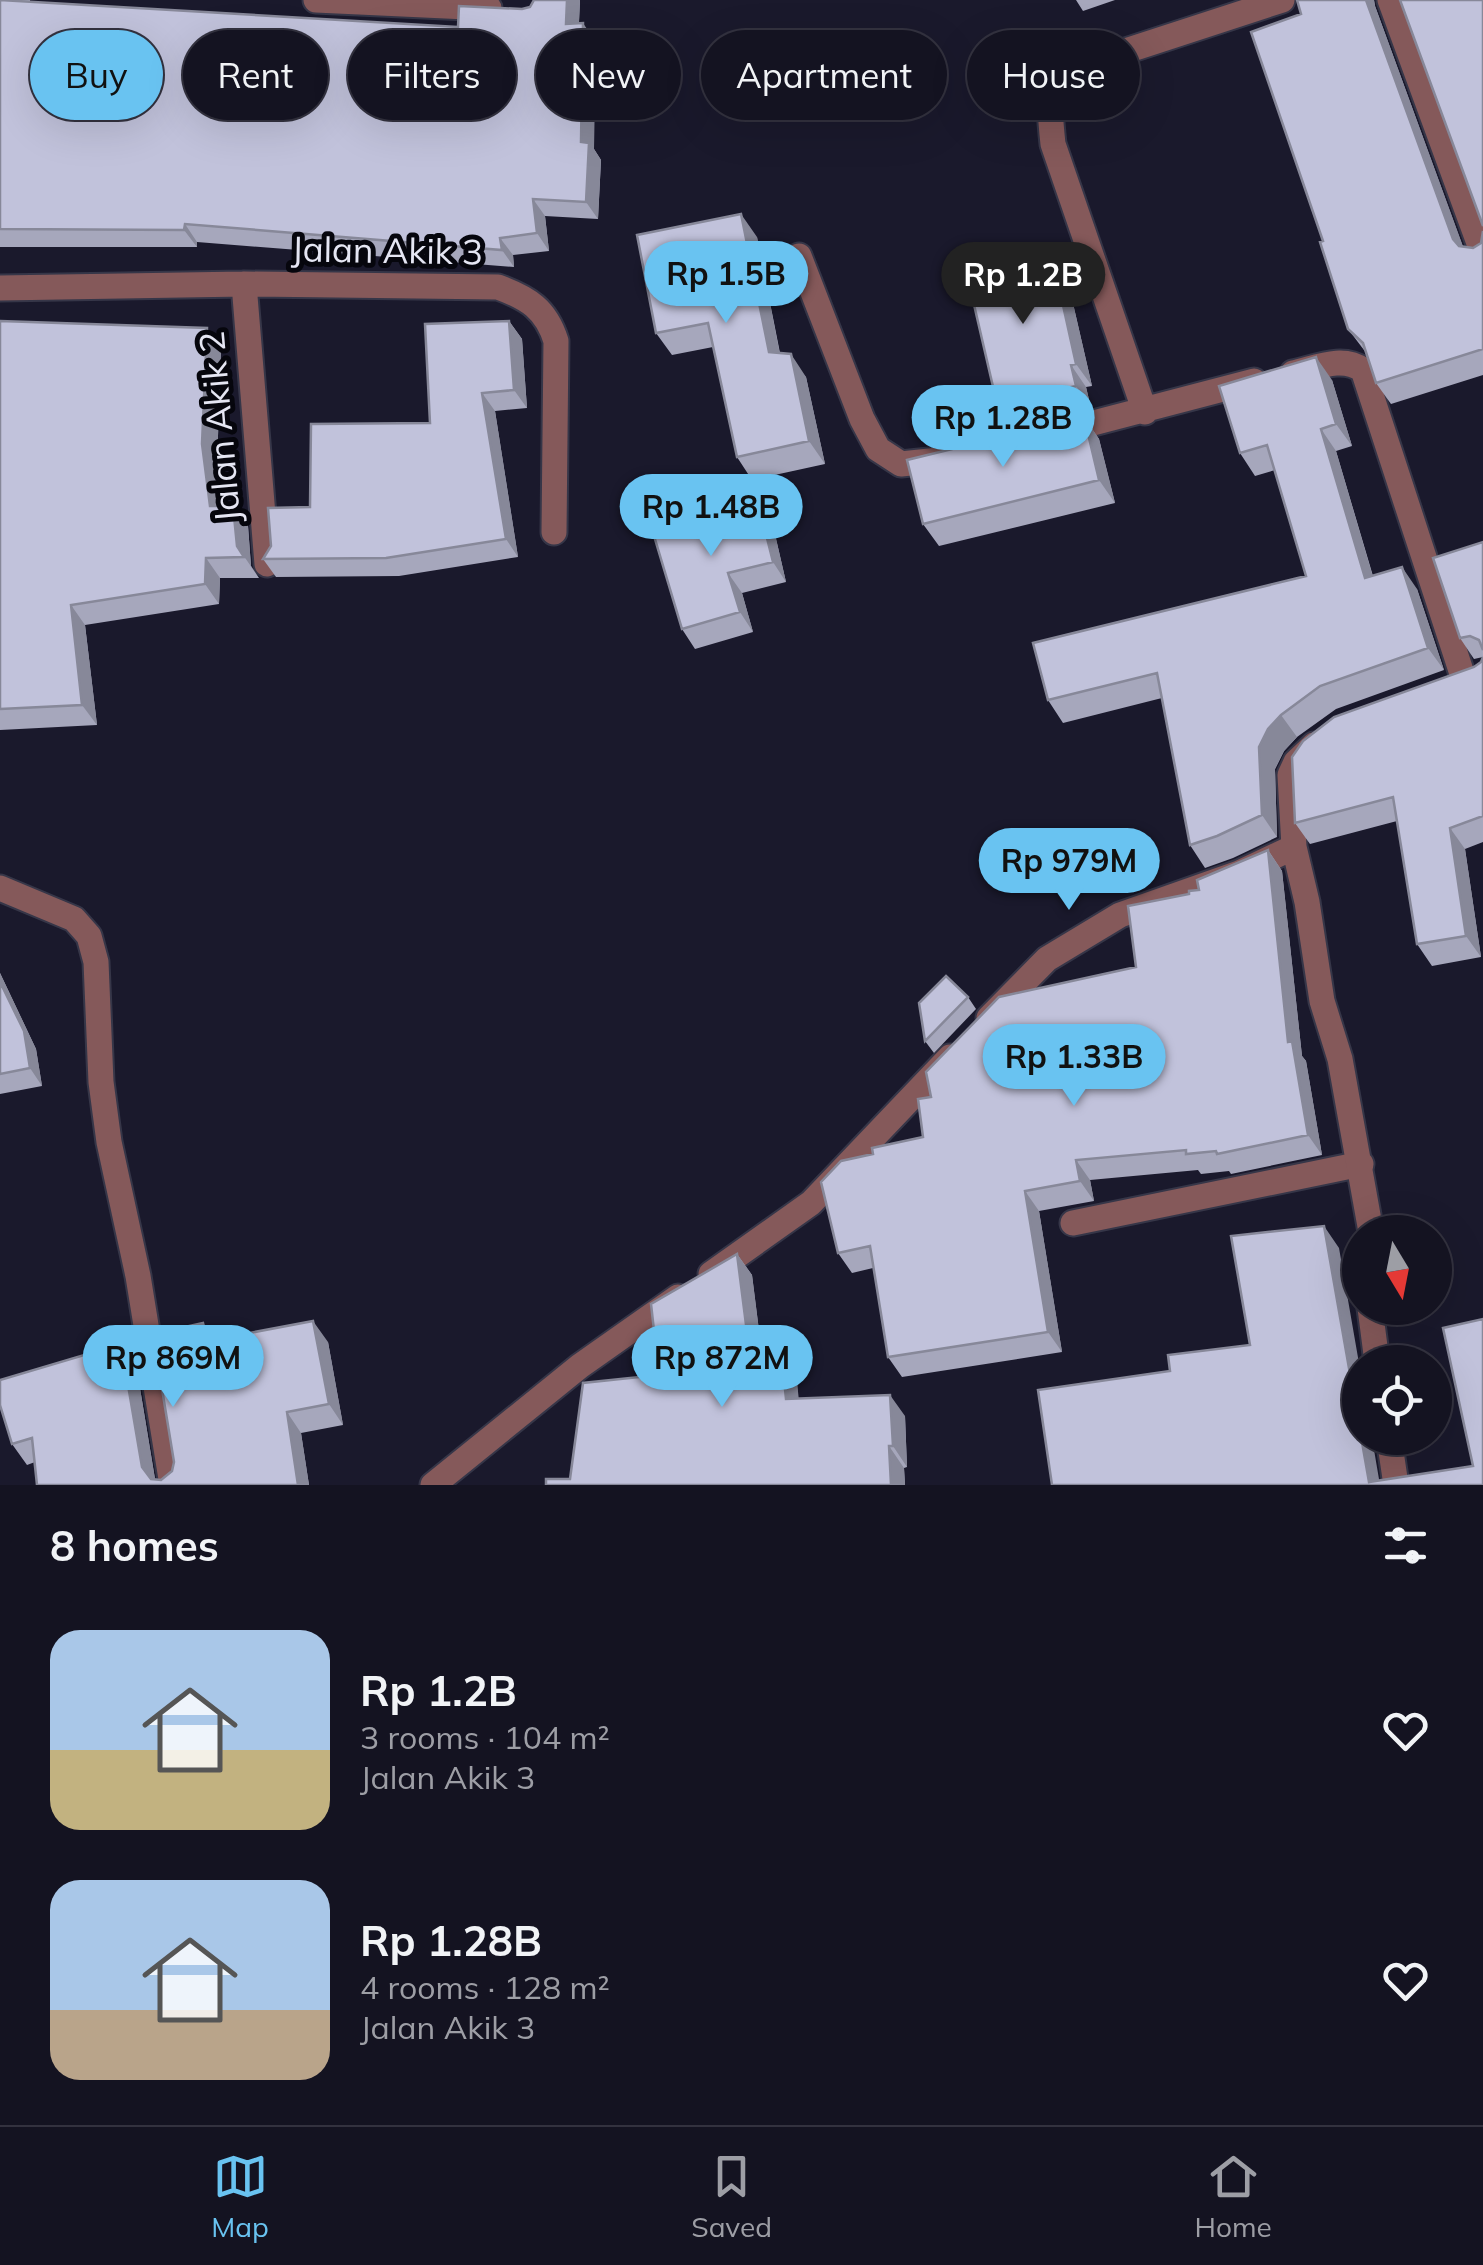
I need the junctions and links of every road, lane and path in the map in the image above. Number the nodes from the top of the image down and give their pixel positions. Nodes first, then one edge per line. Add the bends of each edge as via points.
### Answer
1 (316, 0) edge
2 (1282, 0) edge
3 (1390, 0) edge
4 (514, 9) edge
5 (1483, 254) edge
6 (799, 256) dead end
7 (244, 284) junction
8 (0, 288) edge
9 (1145, 412) junction
10 (1031, 438) edge
11 (955, 456) edge
12 (554, 532) dead end
13 (267, 564) edge
14 (1473, 677) edge
15 (1437, 690) edge
16 (1330, 733) edge
17 (1294, 847) junction
18 (0, 888) edge
19 (1361, 1164) junction
20 (1369, 1215) edge
21 (1073, 1223) dead end
22 (1392, 1455) edge
23 (172, 1485) edge
24 (432, 1485) edge
25 (1396, 1485) edge

1 - 4 street
2 - 9 street via 1092,62 1063,74 1054,91 1053,144
3 - 5 street
6 - 11 street via 878,449 900,464
7 - 8 street, Jalan Akik 3
7 - 12 street, Jalan Akik 3 via 498,287 526,298 550,322 556,341
7 - 13 street, Jalan Akik 2
9 - 10 street
9 - 14 street via 1336,362 1358,365
14 - 15 street
16 - 17 street via 1290,775
17 - 19 street
17 - 24 street via 1120,914 1046,959 811,1204 580,1366
18 - 23 street via 74,918 89,936 109,1142
19 - 20 street
19 - 21 street
22 - 25 street

